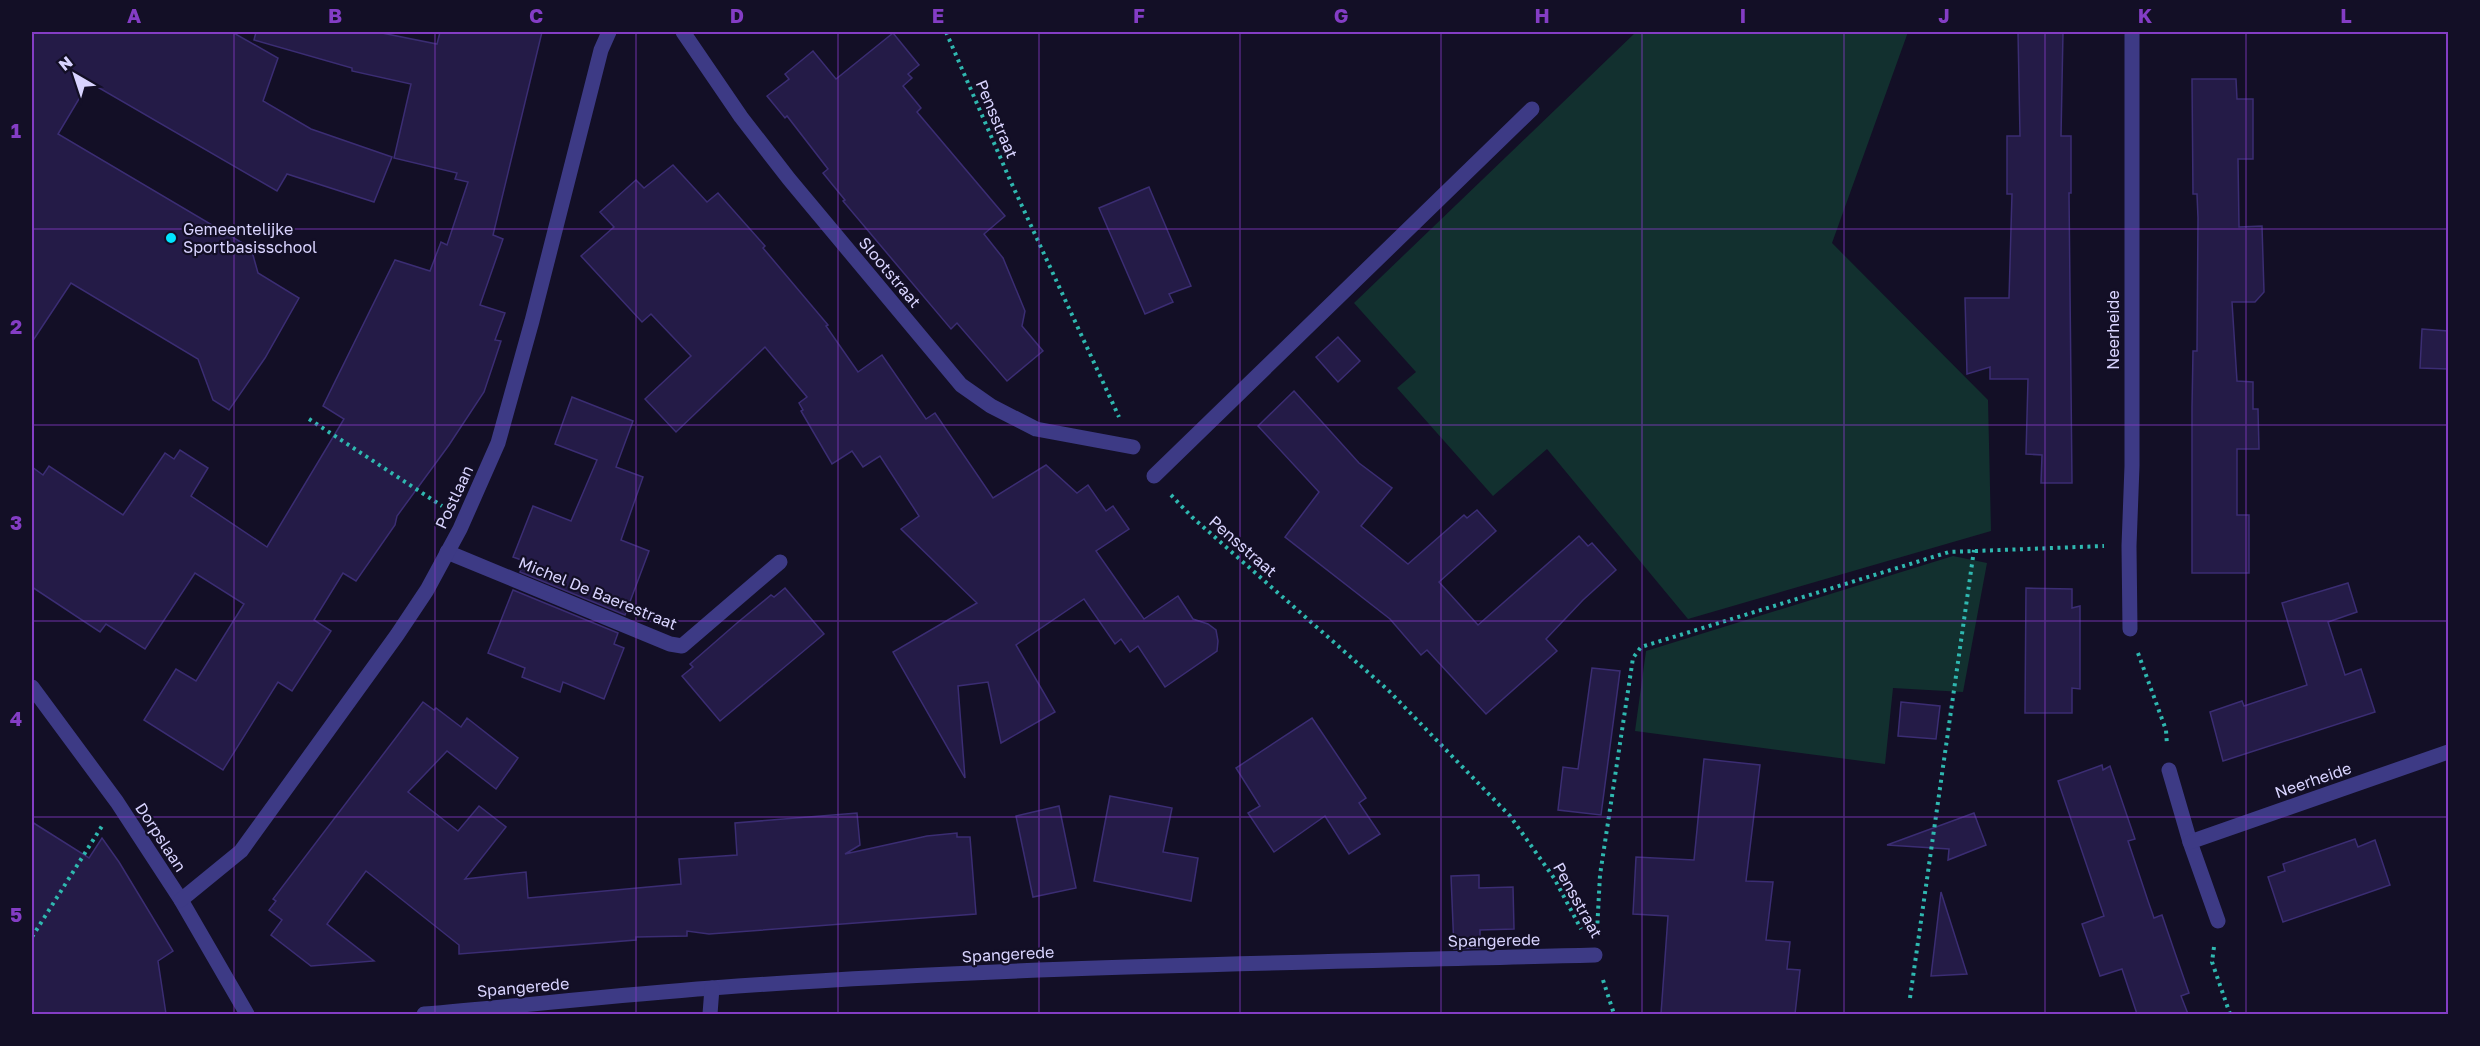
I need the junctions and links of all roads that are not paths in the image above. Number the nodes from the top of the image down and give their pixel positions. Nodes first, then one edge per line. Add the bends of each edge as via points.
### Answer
1 (609, 32) edge
2 (683, 32) edge
3 (2132, 32) edge
4 (1532, 109) dead end
5 (1133, 447) road end
6 (1154, 476) road end
7 (447, 552) junction
8 (780, 562) dead end
9 (2130, 629) road end
10 (32, 687) edge
11 (2448, 752) edge
12 (2169, 770) road end
13 (2190, 842) junction
14 (181, 900) junction
15 (2218, 921) road end
16 (1595, 955) road end
17 (712, 988) junction
18 (247, 1014) edge
19 (424, 1014) edge
20 (710, 1014) edge

1 - 7 street, Postlaan via 601,50 498,443
2 - 5 street, Slootstraat via 789,179 961,385 1036,429
3 - 9 street, Neerheide
4 - 6 street
7 - 8 street, Michel De Baerestraat via 682,646
7 - 14 street, Postlaan via 398,635 241,850
10 - 14 street, Dorpslaan via 117,802
11 - 13 street, Neerheide
12 - 13 street
13 - 15 street
14 - 18 street, Dorpslaan
16 - 17 street, Spangerede via 1047,970
17 - 19 street, Spangerede
17 - 20 street

